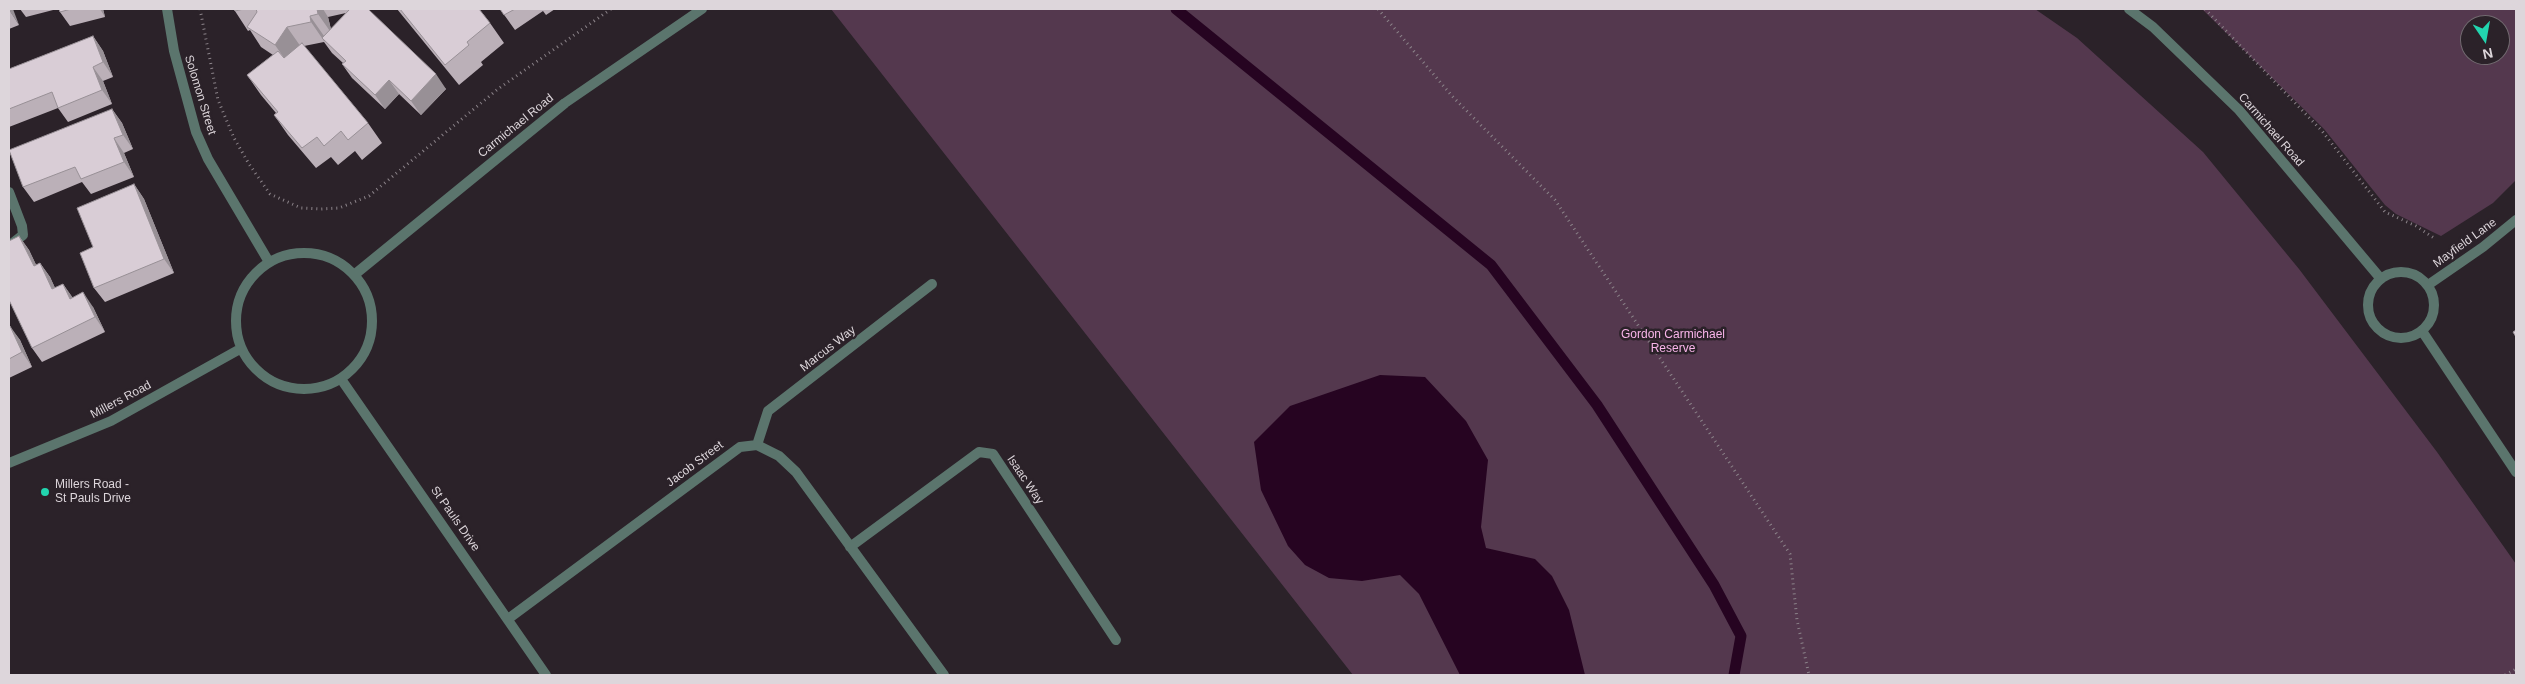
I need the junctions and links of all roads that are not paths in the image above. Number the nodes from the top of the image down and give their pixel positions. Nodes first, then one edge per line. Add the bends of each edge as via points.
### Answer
1 (167, 9) edge
2 (702, 9) edge
3 (2129, 9) edge
4 (9, 192) edge
5 (2516, 220) edge
6 (9, 246) edge
7 (269, 262) junction
8 (354, 275) junction
9 (2381, 279) junction
10 (932, 284) dead end
11 (2428, 285) junction
12 (2422, 331) junction
13 (240, 348) junction
14 (341, 379) junction
15 (757, 445) junction
16 (9, 463) edge
17 (2516, 472) edge
18 (850, 547) junction
19 (508, 619) junction
20 (1116, 640) dead end
21 (546, 675) edge
22 (944, 675) edge

1 - 7 street, Solomon Street via 174,51 196,132
2 - 8 street, Carmichael Road via 565,103
3 - 9 street, Carmichael Road via 2153,27 2238,110
4 - 6 street via 23,235
5 - 11 street, Mayfield Lane
7 - 8 street via 287,255 311,254 335,260
7 - 13 street via 251,278 241,293 236,311
8 - 14 street via 366,291 372,310 372,330 367,349 356,366
9 - 11 street via 2393,273 2406,272 2418,276
9 - 12 street via 2371,290 2368,305 2371,319 2380,330 2393,337 2408,337
10 - 15 street, Marcus Way via 768,411
11 - 12 street via 2434,301 2432,318
12 - 17 street
13 - 14 street via 261,375 284,387 309,390
13 - 16 street, Millers Road via 111,421
14 - 19 street, St Pauls Drive
15 - 18 street via 779,456 796,472
15 - 19 street, Jacob Street via 740,447
18 - 20 street, Isaac Way via 979,452 993,454
18 - 22 street
19 - 21 street, St Pauls Drive

